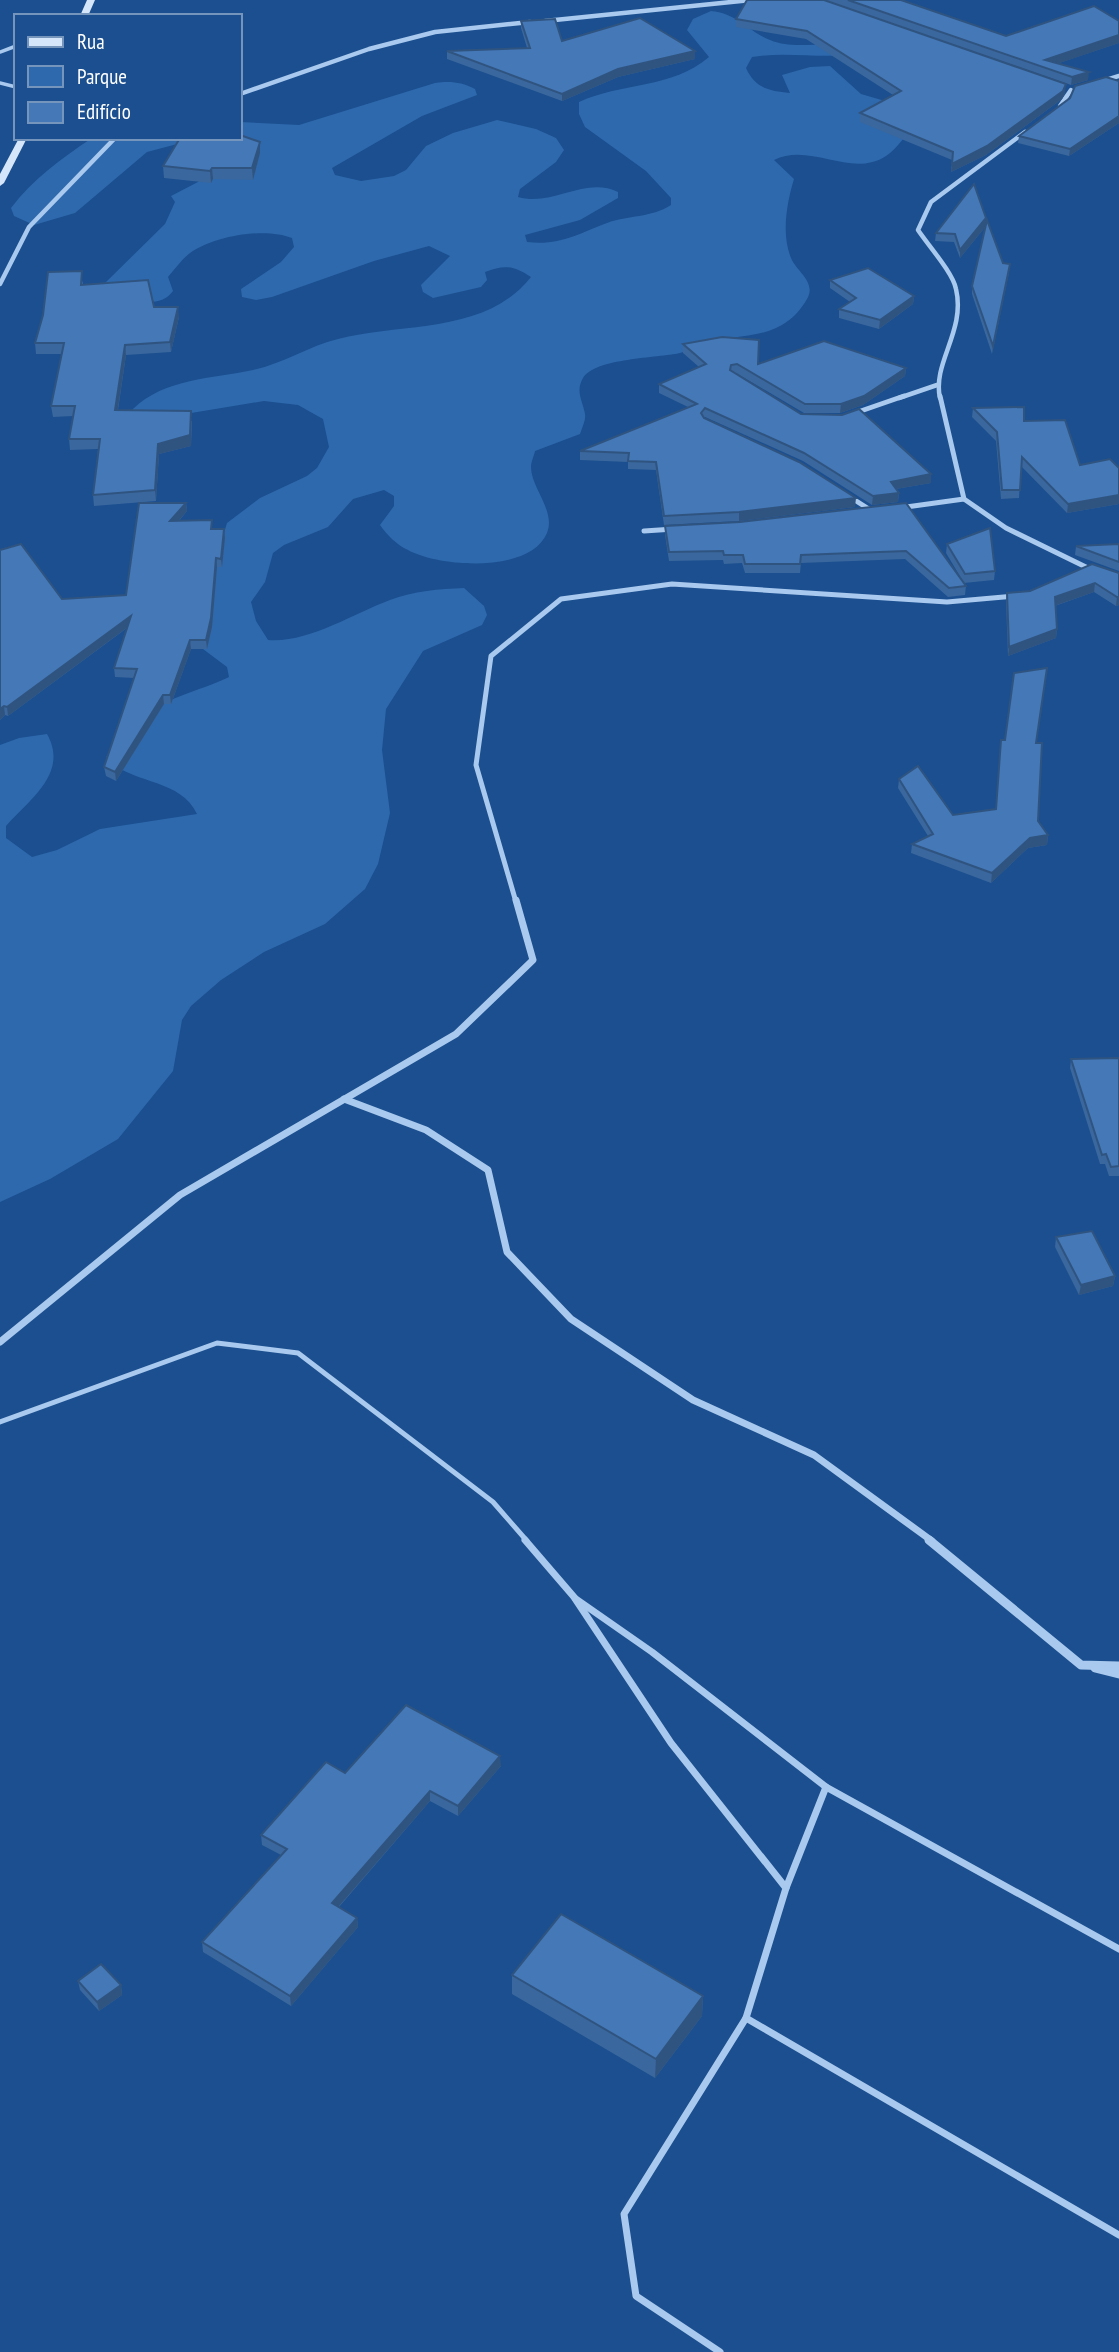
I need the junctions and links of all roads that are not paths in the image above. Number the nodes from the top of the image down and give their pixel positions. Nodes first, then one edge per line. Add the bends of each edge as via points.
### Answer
1 (751, 0) edge
2 (1119, 76) edge
3 (1095, 83) edge
4 (1058, 86) edge
5 (1083, 87) edge
6 (1071, 90) junction
7 (242, 93) edge
8 (1054, 110) edge
9 (1032, 127) edge
10 (22, 140) edge
11 (113, 140) edge
12 (0, 183) edge
13 (0, 284) edge
14 (937, 385) junction
15 (853, 414) edge
16 (842, 492) edge
17 (964, 499) junction
18 (873, 512) junction
19 (859, 513) edge
20 (685, 529) edge
21 (644, 531) dead end
22 (1087, 569) junction
23 (1097, 571) edge
24 (1075, 574) edge
25 (1027, 595) edge
26 (344, 1099) junction
27 (0, 1342) edge
28 (0, 1422) edge
29 (573, 1597) junction
30 (1081, 1665) junction
31 (1119, 1666) edge
32 (1119, 1674) edge
33 (826, 1787) junction
34 (786, 1888) junction
35 (1119, 1949) edge
36 (746, 2018) junction
37 (1119, 2235) edge
38 (720, 2352) edge

1 - 7 street via 435,32 369,49
2 - 3 street
4 - 6 street
5 - 6 street
6 - 8 street via 1066,102
9 - 14 street via 931,201 918,230 956,286 959,319
10 - 12 main road
11 - 13 street via 29,227
14 - 15 street
14 - 17 street
16 - 18 street
17 - 18 street
17 - 22 street via 1006,528
18 - 19 street
20 - 21 street
22 - 23 street
22 - 24 street
25 - 26 street via 947,602 672,584 561,599 491,656 476,765 533,960 456,1034
26 - 27 street via 180,1195
26 - 30 street via 426,1130 488,1170 507,1252 571,1319 693,1400 814,1455 946,1552
28 - 29 lane via 217,1343 298,1353 493,1502
29 - 33 lane
29 - 34 lane via 671,1743
30 - 31 street
30 - 32 street
33 - 34 lane
33 - 35 lane
34 - 36 lane
36 - 37 lane
36 - 38 lane via 624,2214 636,2296

